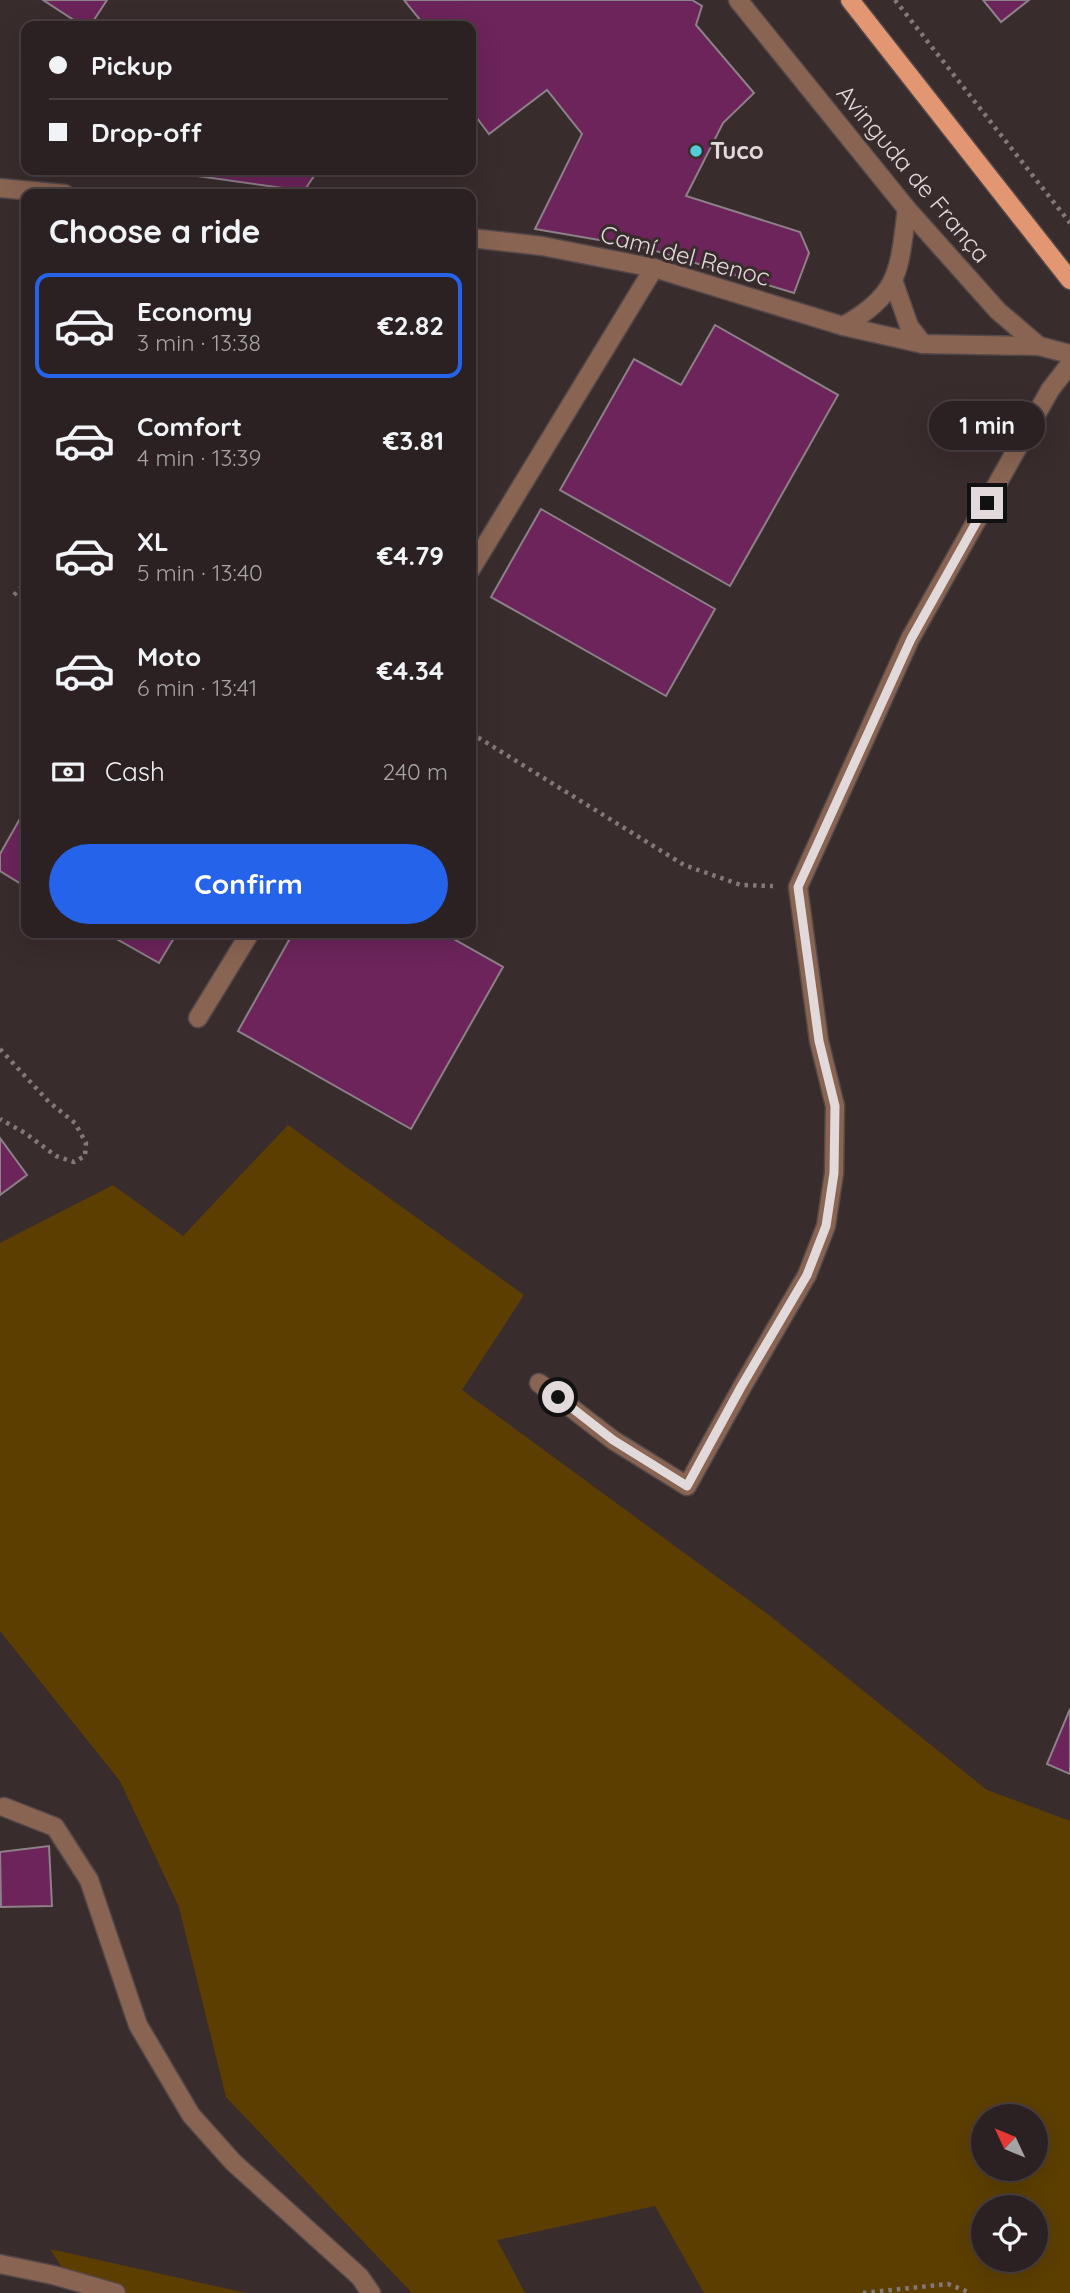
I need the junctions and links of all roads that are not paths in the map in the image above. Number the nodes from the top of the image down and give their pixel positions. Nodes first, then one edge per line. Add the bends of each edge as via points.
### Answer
1 (738, 0) edge
2 (850, 0) edge
3 (0, 188) edge
4 (21, 190) edge
5 (907, 209) junction
6 (476, 239) edge
7 (654, 268) junction
8 (1070, 280) edge
9 (894, 283) junction
10 (843, 326) junction
11 (923, 344) junction
12 (1039, 346) junction
13 (1070, 354) edge
14 (1070, 364) edge
15 (476, 561) edge
16 (247, 938) edge
17 (198, 1018) dead end
18 (539, 1383) dead end
19 (4, 1807) dead end
20 (0, 2264) edge
21 (116, 2293) edge
22 (371, 2293) edge

1 - 5 street, Avinguda de França
2 - 8 main road
3 - 4 street
5 - 9 street
5 - 12 street, Avinguda de França via 998,311
6 - 7 street, Camí del Renoc
7 - 10 street, Camí del Renoc
7 - 15 street
9 - 10 street via 867,313
9 - 11 street via 909,326
10 - 11 street, Camí del Renoc
11 - 12 street, Camí del Renoc
12 - 13 street, Avinguda de França
14 - 18 street via 911,639 798,887 819,1041 835,1106 834,1173 826,1226 807,1275 687,1486 613,1440
16 - 17 street
19 - 22 street via 55,1828 89,1880 138,2025 191,2116 233,2162 360,2277
20 - 21 street

